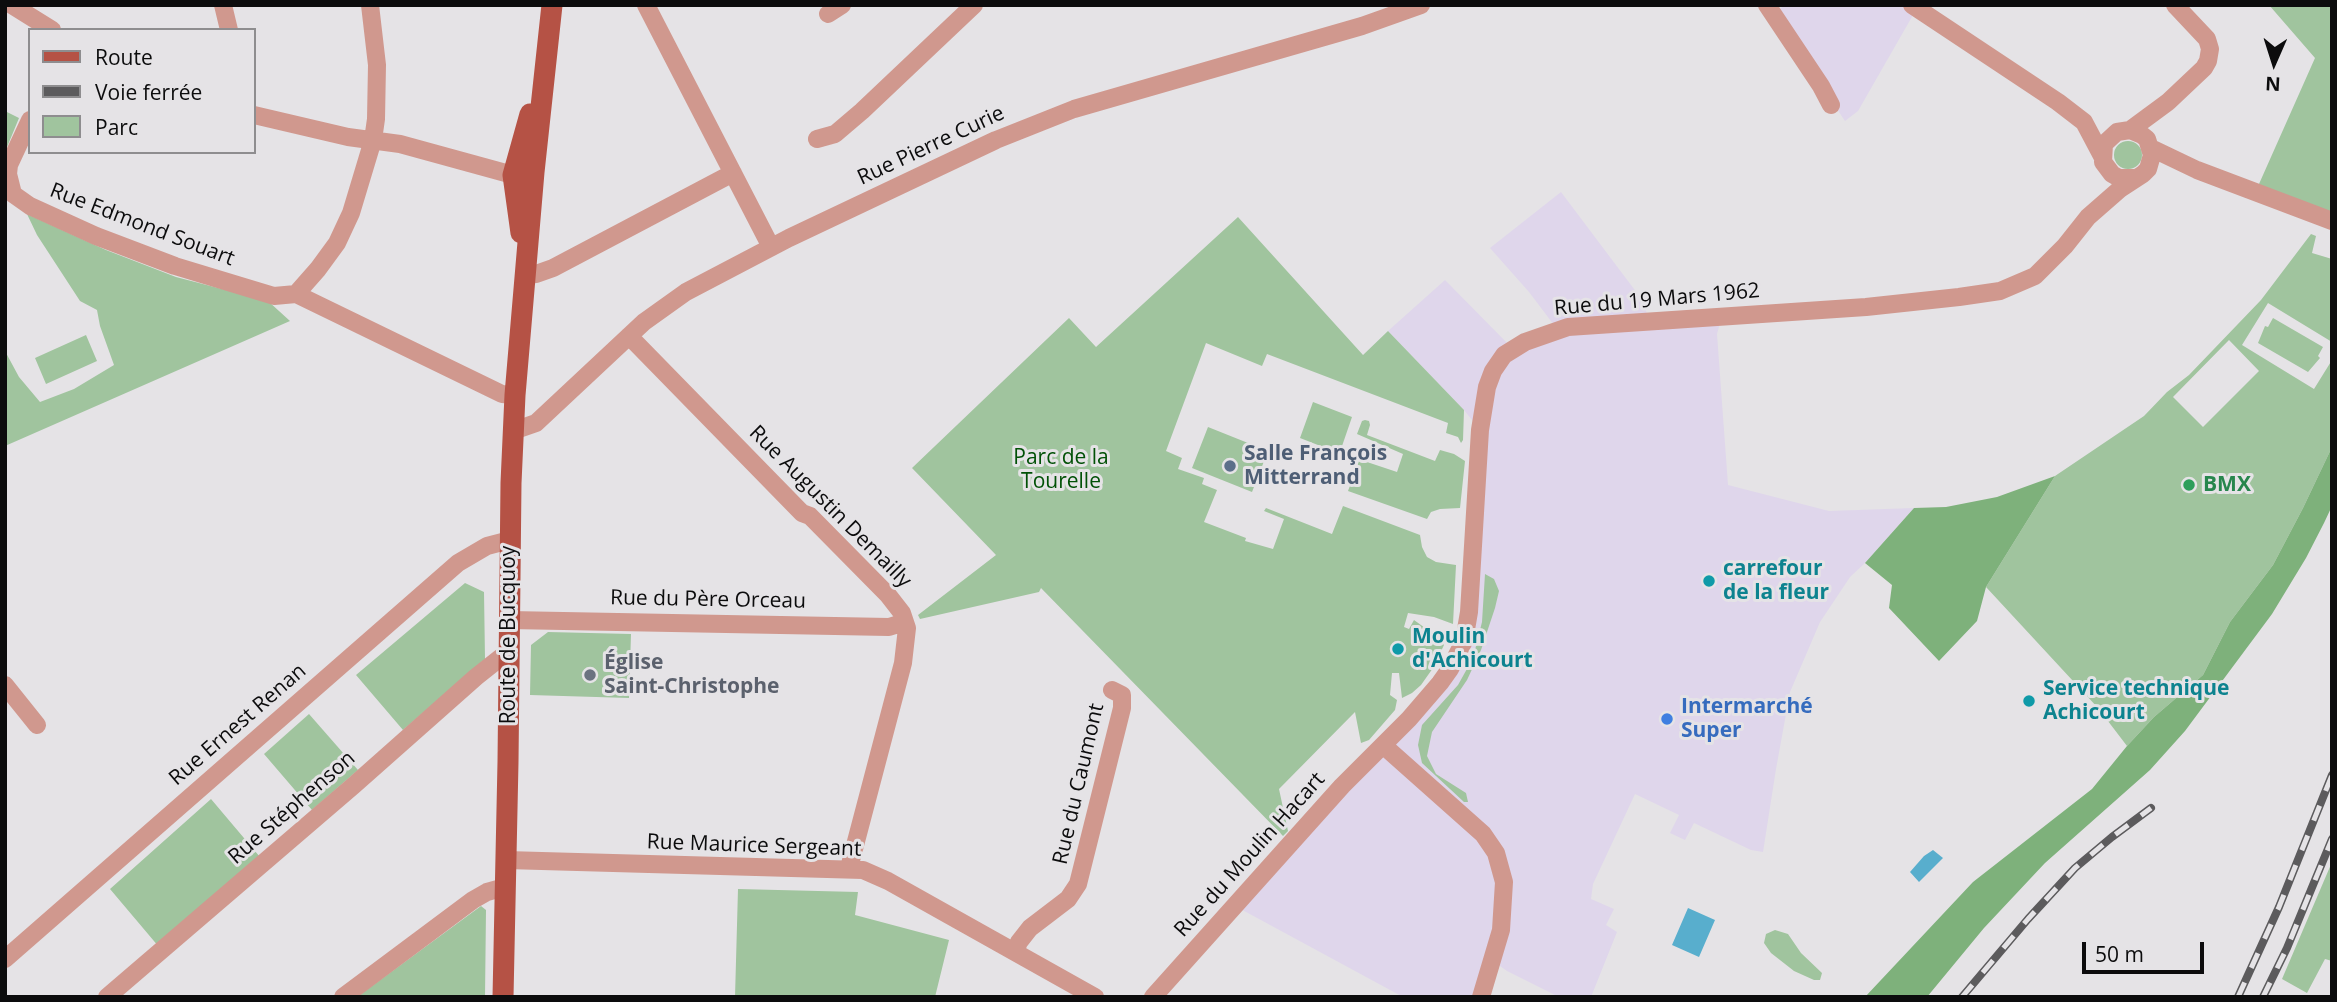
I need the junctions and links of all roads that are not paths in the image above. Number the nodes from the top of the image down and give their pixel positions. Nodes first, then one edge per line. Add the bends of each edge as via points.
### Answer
1 (12, 5) edge
2 (223, 5) edge
3 (370, 5) edge
4 (552, 5) edge
5 (646, 5) edge
6 (974, 5) edge
7 (1421, 5) edge
8 (1767, 5) edge
9 (1912, 5) edge
10 (2175, 5) edge
11 (49, 28) edge
12 (229, 28) edge
13 (1831, 105) dead end
14 (2154, 114) junction
15 (256, 115) edge
16 (2084, 122) junction
17 (28, 124) edge
18 (2127, 130) junction
19 (817, 139) dead end
20 (373, 141) junction
21 (2149, 143) junction
22 (2104, 162) junction
23 (2197, 170) junction
24 (733, 173) junction
25 (524, 174) junction
26 (2140, 176) junction
27 (2088, 217) junction
28 (2332, 221) edge
29 (771, 247) junction
30 (527, 275) junction
31 (296, 294) junction
32 (629, 336) junction
33 (515, 395) junction
34 (513, 431) junction
35 (510, 540) junction
36 (509, 620) junction
37 (905, 622) junction
38 (509, 657) junction
39 (5, 685) edge
40 (1112, 690) dead end
41 (37, 725) dead end
42 (1384, 746) junction
43 (506, 860) junction
44 (849, 868) junction
45 (505, 887) junction
46 (1015, 952) junction
47 (5, 959) edge
48 (123, 982) junction
49 (1481, 995) edge
50 (107, 997) edge
51 (135, 997) edge
52 (343, 997) edge
53 (503, 997) edge
54 (1095, 997) edge
55 (1153, 997) edge

1 - 11 street
2 - 12 street
3 - 20 street via 377,78
4 - 25 main road, Route de Bucquoy
5 - 24 street
6 - 19 street via 862,111 835,134
7 - 29 street, Rue Pierre Curie via 1074,109 996,140
8 - 13 street
9 - 16 street
10 - 14 street via 2204,34 2210,54 2204,68
14 - 18 street
14 - 21 street
15 - 20 street
16 - 18 street
16 - 22 street
17 - 31 street, Rue Edmond Souart via 8,174 13,194 30,206 184,270 274,296
18 - 21 street via 2136,131
18 - 22 street via 2108,139
20 - 25 street
20 - 31 street via 337,243
21 - 23 street
21 - 26 street via 2151,162
22 - 26 street via 2119,178
22 - 27 street, Rue du 19 Mars 1962 via 2103,183
23 - 26 street via 2161,169
23 - 28 street
24 - 29 street
24 - 30 street via 553,268
25 - 30 main road, Route de Bucquoy
25 - 30 main road, Route de Bucquoy via 531,217
26 - 27 street, Rue du 19 Mars 1962
27 - 42 street, Rue du 19 Mars 1962 via 2035,276 2000,291 1866,307 1568,327 1504,355 1487,387 1480,430 1464,641 1440,683
29 - 32 street, Rue Pierre Curie via 687,292
30 - 33 main road, Route de Bucquoy
31 - 33 street, Rue Edmond Souart via 502,394
32 - 34 street, Rue Pierre Curie via 536,423
32 - 37 street, Rue Augustin Demailly via 878,585
33 - 34 main road, Route de Bucquoy
34 - 35 main road, Route de Bucquoy
35 - 36 main road, Route de Bucquoy
35 - 47 street, Rue Ernest Renan via 487,546 454,566
36 - 37 street, Rue du Père Orceau via 889,627
36 - 38 main road, Route de Bucquoy
37 - 44 street, Rue Augustin Demailly via 903,663
38 - 43 main road, Route de Bucquoy
38 - 48 street, Rue Stéphenson via 500,658 476,677
39 - 41 street
40 - 46 street, Rue du Caumont via 1122,695 1122,708 1079,884 1068,899 1030,928
42 - 49 street via 1476,828 1496,853 1504,882 1501,930
42 - 55 street, Rue du Moulin Hacart via 1333,796
43 - 44 street, Rue Maurice Sergeant
43 - 45 main road, Route de Bucquoy
44 - 46 street, Rue Maurice Sergeant via 888,881
45 - 52 street via 473,900
45 - 53 main road, Route de Bucquoy
46 - 54 street, Rue Maurice Sergeant
48 - 50 street, Rue Stéphenson
48 - 51 street

